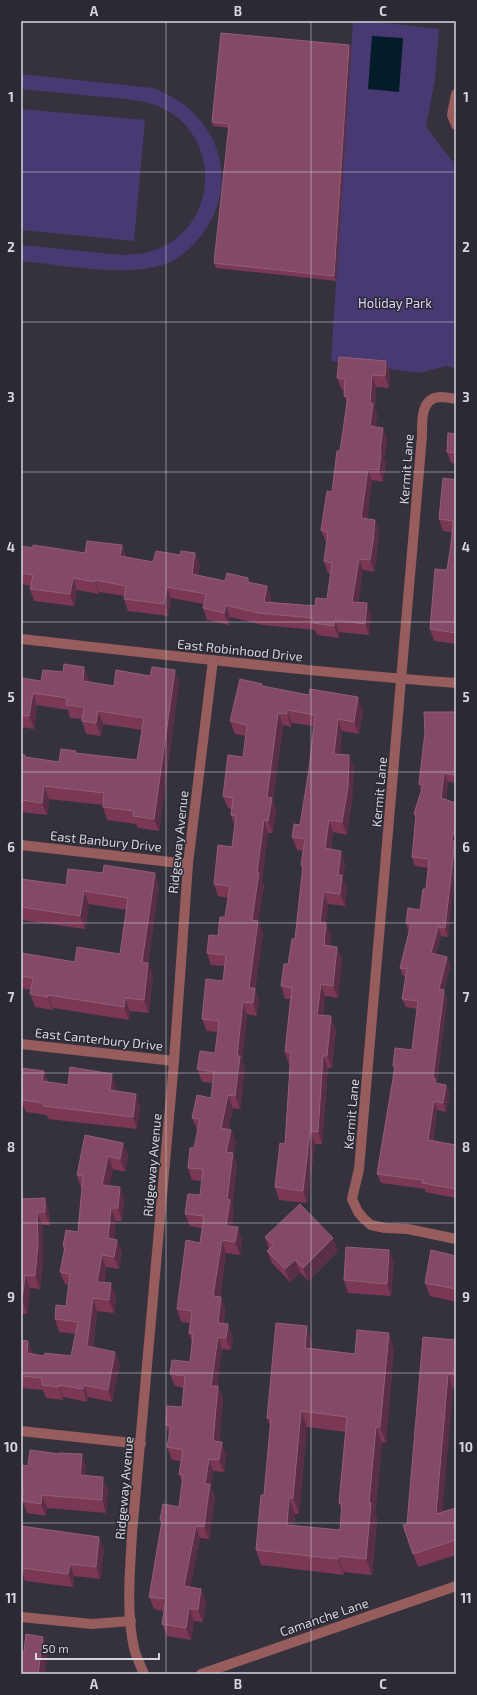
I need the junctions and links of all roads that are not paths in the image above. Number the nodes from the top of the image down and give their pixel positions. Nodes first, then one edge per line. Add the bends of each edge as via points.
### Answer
1 (456, 94) edge
2 (456, 125) edge
3 (456, 399) edge
4 (21, 639) edge
5 (213, 660) junction
6 (402, 679) junction
7 (456, 683) edge
8 (21, 845) edge
9 (188, 864) junction
10 (21, 1044) edge
11 (174, 1061) junction
12 (456, 1239) edge
13 (21, 1431) edge
14 (141, 1444) junction
15 (456, 1586) edge
16 (21, 1617) edge
17 (131, 1620) junction
18 (144, 1673) edge
19 (201, 1674) edge

1 - 2 street via 452,115
3 - 6 street, Kermit Lane via 431,399 421,417 422,436
4 - 5 street, East Robinhood Drive
5 - 6 street, East Robinhood Drive
5 - 9 street, Ridgeway Avenue
6 - 7 street, East Robinhood Drive
6 - 12 street, Kermit Lane via 359,1169 352,1199 358,1212 371,1224
8 - 9 street, East Banbury Drive
9 - 11 street, Ridgeway Avenue
10 - 11 street, East Canterbury Drive
11 - 14 street, Ridgeway Avenue
13 - 14 street
14 - 17 street, Ridgeway Avenue via 130,1584
15 - 19 street, Camanche Lane
16 - 17 street via 92,1624
17 - 18 street, Ridgeway Avenue via 134,1649

